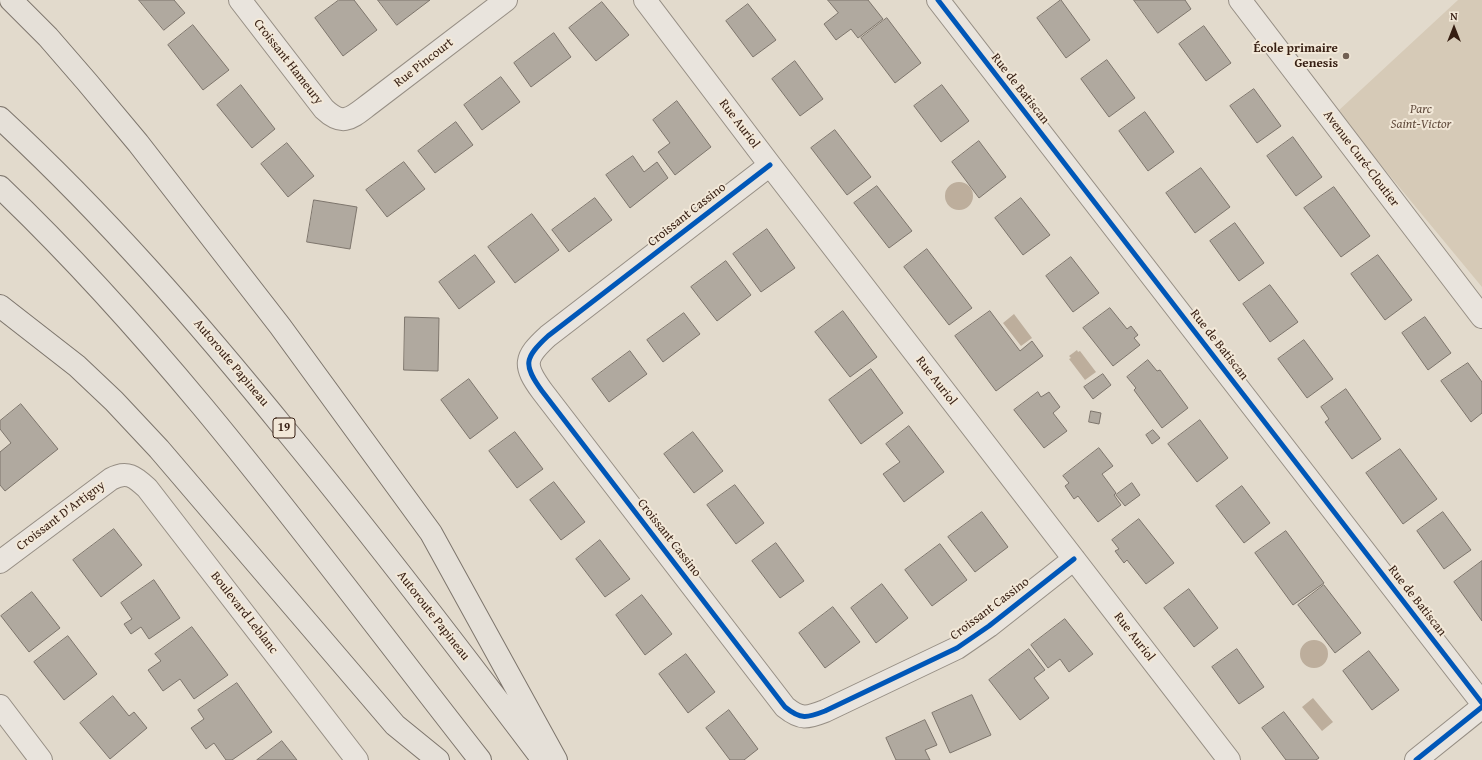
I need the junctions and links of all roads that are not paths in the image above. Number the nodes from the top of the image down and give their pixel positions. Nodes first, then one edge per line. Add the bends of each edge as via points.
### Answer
1 (11, 0) edge
2 (240, 0) edge
3 (506, 0) edge
4 (644, 0) edge
5 (938, 0) edge
6 (1240, 0) edge
7 (0, 118) edge
8 (339, 120) joint
9 (770, 165) junction
10 (0, 187) edge
11 (0, 306) edge
12 (1482, 318) edge
13 (124, 474) joint
14 (1074, 559) junction
15 (0, 562) edge
16 (1482, 703) edge
17 (0, 706) edge
18 (1482, 707) edge
19 (42, 760) edge
20 (357, 760) edge
21 (438, 760) edge
22 (480, 760) edge
23 (543, 760) edge
24 (556, 760) edge
25 (1229, 760) edge
26 (1416, 760) edge

1 - 24 highway via 48,37 152,161 280,326 432,533
2 - 8 street, Croissant Hameury via 324,109
3 - 8 street, Rue Pincourt via 359,112
4 - 9 street, Rue Auriol
5 - 16 street, Rue de Batiscan
6 - 12 street, Avenue Curé-Cloutier
7 - 23 highway, Autoroute Papineau / 19 via 69,184 128,246 233,365 409,584
9 - 14 street, Rue Auriol
9 - 14 street, Croissant Cassino via 538,345 532,352 529,365 532,376 542,391 786,707 798,716 810,716 825,711 957,648
10 - 22 highway via 96,283 200,403
11 - 21 highway via 62,354 120,406 160,449 395,725
13 - 15 street, Croissant D'Artigny via 100,487
13 - 20 street, Boulevard Leblanc via 137,478 147,488
14 - 25 street, Rue Auriol
17 - 19 street
18 - 26 street

